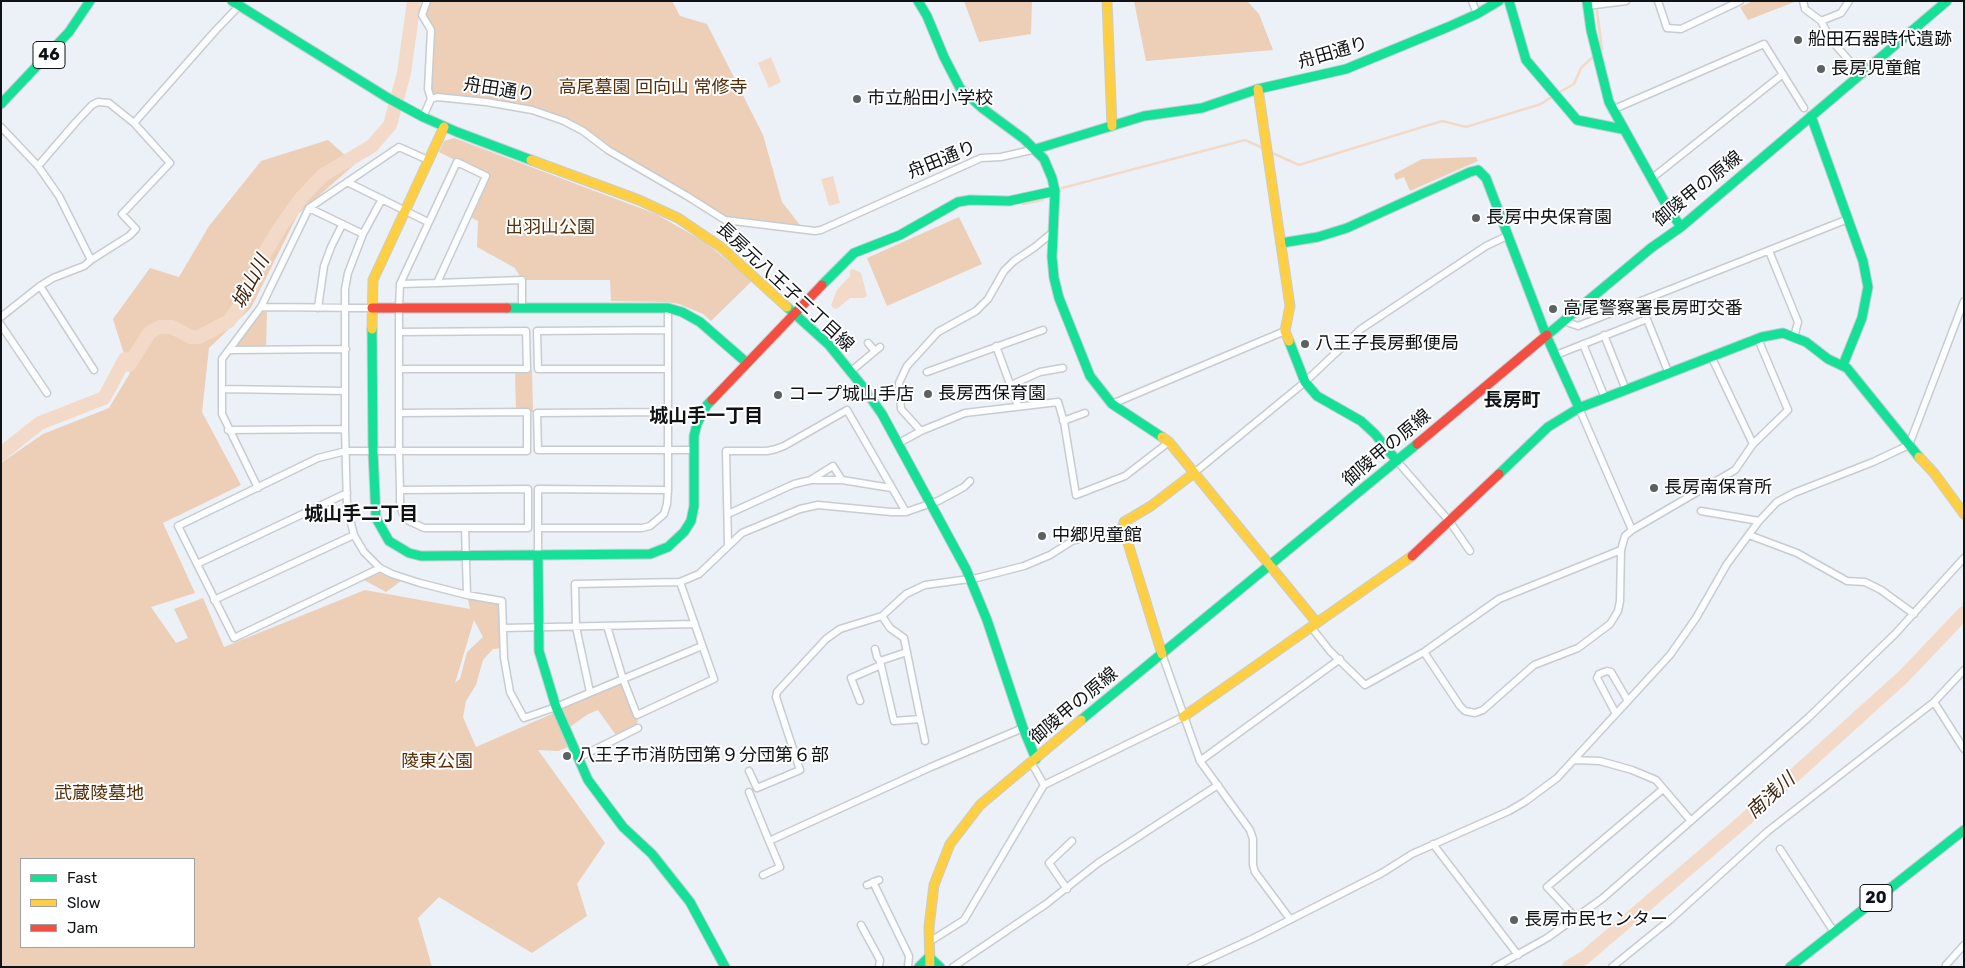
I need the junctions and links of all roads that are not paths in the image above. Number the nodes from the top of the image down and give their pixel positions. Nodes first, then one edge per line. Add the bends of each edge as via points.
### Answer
1 (90, 1) edge
2 (427, 1) edge
3 (918, 1) edge
4 (1107, 1) edge
5 (1472, 1) edge
6 (1499, 1) edge
7 (1509, 1) edge
8 (1626, 1) edge
9 (1658, 1) edge
10 (1720, 1) edge
11 (1740, 1) edge
12 (1803, 1) edge
13 (1849, 1) edge
14 (1947, 1) edge
15 (236, 4) edge
16 (1587, 4) edge
17 (1723, 9) junction
18 (1476, 14) junction
19 (1821, 21) junction
20 (1783, 74) junction
21 (1861, 74) junction
22 (1258, 89) junction
23 (431, 99) junction
24 (1, 104) edge
25 (1804, 108) dead end
26 (1612, 110) junction
27 (1811, 116) junction
28 (423, 117) junction
29 (134, 123) junction
30 (1112, 126) junction
31 (444, 127) junction
32 (1, 128) edge
33 (1622, 129) junction
34 (1036, 149) junction
35 (428, 160) junction
36 (38, 166) junction
37 (1651, 179) junction
38 (347, 182) junction
39 (1055, 191) junction
40 (382, 199) junction
41 (308, 208) junction
42 (405, 211) junction
43 (1848, 219) junction
44 (428, 222) junction
45 (342, 225) junction
46 (1681, 226) junction
47 (1053, 232) junction
48 (363, 234) junction
49 (1507, 236) junction
50 (1281, 243) junction
51 (1769, 251) junction
52 (91, 260) junction
53 (437, 283) junction
54 (400, 284) junction
55 (40, 286) junction
56 (1964, 301) edge
57 (1640, 302) junction
58 (261, 307) junction
59 (318, 308) junction
60 (346, 308) junction
61 (372, 308) junction
62 (399, 308) junction
63 (522, 308) junction
64 (668, 308) junction
65 (795, 314) junction
66 (1, 317) edge
67 (1646, 318) junction
68 (1564, 320) junction
69 (1, 325) edge
70 (668, 330) junction
71 (1043, 330) dead end
72 (1285, 331) junction
73 (399, 332) junction
74 (1546, 335) junction
75 (1604, 335) junction
76 (1794, 337) junction
77 (1758, 339) junction
78 (868, 343) dead end
79 (1583, 344) junction
80 (996, 346) junction
81 (346, 349) junction
82 (230, 350) junction
83 (1556, 355) junction
84 (1712, 358) junction
85 (747, 363) junction
86 (1843, 365) junction
87 (1063, 368) dead end
88 (399, 369) junction
89 (668, 369) junction
90 (94, 370) dead end
91 (850, 372) junction
92 (927, 372) dead end
93 (1669, 374) junction
94 (1305, 382) junction
95 (1010, 385) junction
96 (222, 389) junction
97 (1626, 390) junction
98 (345, 391) junction
99 (47, 393) dead end
100 (1605, 398) junction
101 (1112, 404) junction
102 (1018, 406) junction
103 (1579, 408) junction
104 (668, 412) junction
105 (399, 413) junction
106 (1085, 413) dead end
107 (1063, 421) junction
108 (345, 429) junction
109 (228, 430) junction
110 (921, 431) junction
111 (898, 442) junction
112 (1169, 442) junction
113 (1753, 444) junction
114 (1909, 445) junction
115 (668, 450) junction
116 (694, 450) junction
117 (346, 451) junction
118 (373, 451) junction
119 (399, 452) junction
120 (1396, 461) junction
121 (1194, 473) junction
122 (811, 480) junction
123 (842, 480) junction
124 (970, 481) dead end
125 (258, 488) junction
126 (891, 488) junction
127 (400, 490) junction
128 (668, 490) junction
129 (346, 493) junction
130 (932, 503) junction
131 (1701, 511) dead end
132 (906, 512) junction
133 (728, 514) junction
134 (1964, 514) edge
135 (1450, 522) junction
136 (1759, 522) junction
137 (1123, 527) junction
138 (465, 528) junction
139 (538, 528) junction
140 (1632, 530) junction
141 (354, 534) junction
142 (1749, 535) junction
143 (728, 545) junction
144 (1621, 550) junction
145 (1470, 551) dead end
146 (538, 556) junction
147 (466, 557) junction
148 (1964, 558) edge
149 (197, 564) junction
150 (1270, 564) junction
151 (380, 568) junction
152 (970, 578) junction
153 (680, 582) junction
154 (467, 594) junction
155 (214, 600) junction
156 (1914, 614) junction
157 (882, 616) junction
158 (695, 624) junction
159 (1314, 625) junction
160 (607, 626) junction
161 (576, 627) junction
162 (503, 628) junction
163 (539, 628) junction
164 (702, 646) junction
165 (875, 649) dead end
166 (907, 652) junction
167 (1424, 652) junction
168 (1162, 654) junction
169 (1340, 659) junction
170 (881, 663) junction
171 (1964, 670) edge
172 (623, 679) junction
173 (590, 692) junction
174 (860, 701) dead end
175 (1628, 701) junction
176 (1934, 702) junction
177 (556, 707) junction
178 (1616, 714) junction
179 (1183, 717) junction
180 (920, 720) junction
181 (638, 728) dead end
182 (1023, 728) junction
183 (925, 741) dead end
184 (1964, 749) edge
185 (578, 758) junction
186 (1034, 760) junction
187 (1200, 760) junction
188 (1574, 760) junction
189 (749, 771) dead end
190 (1044, 785) junction
191 (1218, 785) junction
192 (1663, 789) junction
193 (748, 792) dead end
194 (1691, 821) junction
195 (1964, 830) edge
196 (769, 841) junction
197 (1072, 841) dead end
198 (1433, 844) junction
199 (1780, 849) dead end
200 (763, 875) dead end
201 (873, 882) dead end
202 (1067, 889) junction
203 (1576, 918) junction
204 (1290, 919) junction
205 (861, 924) dead end
206 (1834, 932) junction
207 (929, 942) junction
208 (1964, 945) edge
209 (1518, 955) junction
210 (930, 962) edge
211 (955, 966) edge
212 (725, 967) edge
213 (880, 967) edge
214 (908, 967) edge
215 (919, 967) edge
216 (940, 967) edge
217 (1191, 967) edge
218 (1495, 967) edge
219 (1612, 967) edge
220 (1790, 967) edge
221 (1947, 967) edge

1 - 24 main road, 46 via 68,32
2 - 23 street via 422,15 431,30 428,89
3 - 34 main road via 960,88
4 - 30 main road
5 - 18 street
6 - 18 main road, 舟田通り
7 - 33 main road via 1526,60 1577,120
8 - 16 street
9 - 17 street via 1667,28 1681,29
10 - 17 street
11 - 17 street
12 - 19 street via 1805,9
13 - 19 street via 1841,13
14 - 21 main road, 御陵甲の原線
15 - 28 main road, 長房元八王子二丁目線
15 - 29 street
16 - 26 main road via 1590,30
18 - 22 main road, 舟田通り via 1346,69
19 - 21 street via 1831,40
20 - 25 street
20 - 26 street via 1764,44
20 - 37 street
21 - 27 main road, 御陵甲の原線
22 - 30 main road, 舟田通り via 1202,108 1161,112
22 - 50 main road
23 - 28 street
23 - 34 street, 舟田通り via 437,97 532,110 583,131 608,150 725,220 815,231 981,158
26 - 33 main road
27 - 43 main road
27 - 46 main road, 御陵甲の原線
28 - 31 main road, 長房元八王子二丁目線
29 - 36 street via 109,103 98,102
29 - 52 street via 170,163 122,214 136,229
30 - 34 main road, 舟田通り
31 - 35 main road
31 - 65 main road, 長房元八王子二丁目線 via 640,200 678,218 722,247
32 - 36 street
33 - 37 main road
34 - 39 main road via 1044,159
35 - 38 street via 399,147
35 - 42 main road
36 - 52 street via 59,196
37 - 46 main road
38 - 40 street
38 - 41 street
39 - 47 main road
39 - 65 main road via 1010,201 970,200 952,205 900,235 854,253
40 - 42 street
40 - 48 street
41 - 45 street
41 - 58 street
42 - 44 street
42 - 61 main road via 376,272
43 - 51 street
43 - 86 main road via 1863,261 1868,287 1862,318
44 - 53 street via 457,162 486,176
44 - 54 street
45 - 48 street
45 - 59 street via 324,266
46 - 68 main road, 御陵甲の原線
47 - 101 main road via 1052,257 1059,298 1090,376
47 - 110 street via 1004,271 988,299 976,311 938,332 907,366 899,383 901,409
48 - 60 street via 348,273
49 - 50 main road via 1486,178 1478,170 1347,228 1318,238
49 - 74 main road
49 - 94 street via 1486,246 1361,329
50 - 72 main road via 1290,306
51 - 57 street
51 - 76 street via 1798,322
52 - 55 street
53 - 54 street
53 - 63 street via 522,280
54 - 62 street
55 - 66 street
55 - 90 street
56 - 114 street
57 - 67 street
57 - 68 street via 1578,326
58 - 59 street
58 - 82 street
59 - 60 street
60 - 61 street
60 - 81 street
61 - 62 main road
61 - 118 main road
62 - 63 main road
62 - 73 street
63 - 64 main road
64 - 70 street
64 - 85 main road via 700,322
65 - 85 main road
65 - 91 main road, 長房元八王子二丁目線 via 829,345
67 - 75 street
67 - 93 street
68 - 74 main road, 御陵甲の原線
69 - 99 street
70 - 89 street
70 - 89 street via 537,331 538,369
71 - 80 street
72 - 94 main road
72 - 101 street
73 - 88 street
73 - 88 street via 526,331 527,369
74 - 83 main road
74 - 120 main road, 御陵甲の原線
75 - 79 street
75 - 97 street
76 - 77 main road via 1783,333
76 - 86 main road
77 - 84 main road
77 - 113 street via 1788,410
78 - 91 street via 877,349
79 - 83 street
79 - 100 street
80 - 92 street
80 - 95 street
81 - 82 street
81 - 98 street
82 - 96 street via 222,359
83 - 103 main road
84 - 93 main road
84 - 113 street
85 - 116 main road via 707,405 696,424
86 - 114 main road
87 - 95 street via 1040,372
88 - 105 street
89 - 104 street
91 - 111 main road, 長房元八王子二丁目線 via 882,414
93 - 97 main road
94 - 120 main road via 1317,396 1368,428
94 - 121 street
95 - 102 street
96 - 98 street
96 - 109 street via 222,414
97 - 100 main road
98 - 108 street
100 - 103 main road
101 - 112 main road
102 - 107 street via 1058,402
102 - 110 street via 965,413
103 - 135 main road via 1548,427
103 - 140 street
104 - 115 street
104 - 115 street via 537,413 538,450
105 - 119 street
105 - 119 street via 527,412 527,451
106 - 107 street
107 - 112 street via 1076,495 1125,476
108 - 109 street
108 - 117 street
109 - 125 street
110 - 111 street
111 - 130 main road, 長房元八王子二丁目線
112 - 121 main road
113 - 140 street via 1735,470
114 - 134 main road via 1934,472
114 - 136 street via 1794,493 1777,502
115 - 116 street
115 - 128 street
116 - 146 main road via 691,521 668,547 650,554
117 - 118 street
117 - 125 street via 318,458
117 - 129 street
118 - 119 street
118 - 147 main road via 376,518 389,541 421,556
119 - 127 street
120 - 135 street
120 - 150 main road, 御陵甲の原線
121 - 137 main road via 1124,522
121 - 150 main road
122 - 123 street
122 - 123 street via 833,466
122 - 133 street via 794,484
123 - 126 street
124 - 130 street
125 - 149 street via 178,526
126 - 132 street
126 - 133 street via 847,410 784,446 767,451 726,451
127 - 138 street via 402,512 415,525
127 - 138 street via 528,489 528,528
128 - 139 street via 666,509 650,526
128 - 139 street via 538,490
129 - 141 street
129 - 149 street
130 - 132 street
130 - 152 main road, 長房元八王子二丁目線
131 - 136 street
132 - 143 street via 818,505 742,532
133 - 143 street
135 - 145 street
135 - 159 main road via 1409,558
136 - 142 street
137 - 152 street via 1072,541 1024,566
137 - 168 main road
138 - 147 street
139 - 146 street
140 - 144 street via 1625,536
141 - 151 street via 364,552
141 - 155 street
142 - 156 street via 1797,553 1847,581 1865,582
142 - 175 street via 1720,574 1683,638
143 - 153 street via 700,574
144 - 167 street via 1499,599
144 - 167 street via 1620,601 1610,624 1578,648 1531,667 1483,710 1475,713 1465,711
146 - 147 main road
146 - 163 main road
147 - 154 street
148 - 156 street
149 - 155 street
150 - 159 main road
150 - 168 main road, 御陵甲の原線
151 - 154 street via 420,583
151 - 155 street via 234,638
152 - 157 street via 925,585 906,594
152 - 182 main road, 長房元八王子二丁目線
153 - 158 street
153 - 161 street via 575,584
154 - 162 street via 502,600
156 - 194 street via 1808,718
157 - 166 street via 890,628 904,638
157 - 189 street via 840,629 826,639 777,692 800,770 757,788
158 - 160 street
158 - 164 street
159 - 169 street via 1330,651
159 - 179 main road
160 - 161 street
160 - 172 street
161 - 163 street
161 - 173 street
162 - 163 street
162 - 177 street via 510,692 524,718
163 - 177 main road via 539,651
164 - 172 street
164 - 172 street via 714,679 637,715
165 - 170 street
166 - 170 street
166 - 180 street
167 - 169 street via 1365,685
168 - 179 street
168 - 186 main road, 御陵甲の原線
169 - 187 street
170 - 174 street via 851,678
170 - 180 street via 894,721
171 - 176 street
172 - 173 street
173 - 177 street
175 - 178 street
175 - 178 street via 1610,672 1599,674 1597,678
176 - 184 street
176 - 219 street via 1775,826
177 - 185 main road
178 - 188 street
179 - 187 street
179 - 190 street
180 - 183 street
181 - 185 street
182 - 186 main road, 長房元八王子二丁目線
182 - 196 street
185 - 212 main road via 588,780 609,810 652,854 697,913
186 - 190 street
186 - 207 main road, 御陵甲の原線 via 980,805 950,844 934,885
187 - 191 street
188 - 192 street via 1600,760 1632,770 1656,780
188 - 198 street via 1557,778 1520,805
190 - 207 street via 964,920
191 - 202 street via 1098,863
191 - 204 street via 1250,830 1255,872
192 - 194 street
192 - 203 street via 1547,887
193 - 196 street
194 - 203 street
195 - 206 main road, 20
196 - 200 street via 780,867
197 - 202 street via 1049,863
198 - 204 street
198 - 209 street
199 - 206 street
201 - 214 street via 909,956
202 - 211 street
203 - 209 street
204 - 217 street
205 - 213 street via 880,960
206 - 220 main road, 20
207 - 210 main road, 御陵甲の原線
208 - 221 street
209 - 218 street
210 - 215 main road
210 - 216 main road

